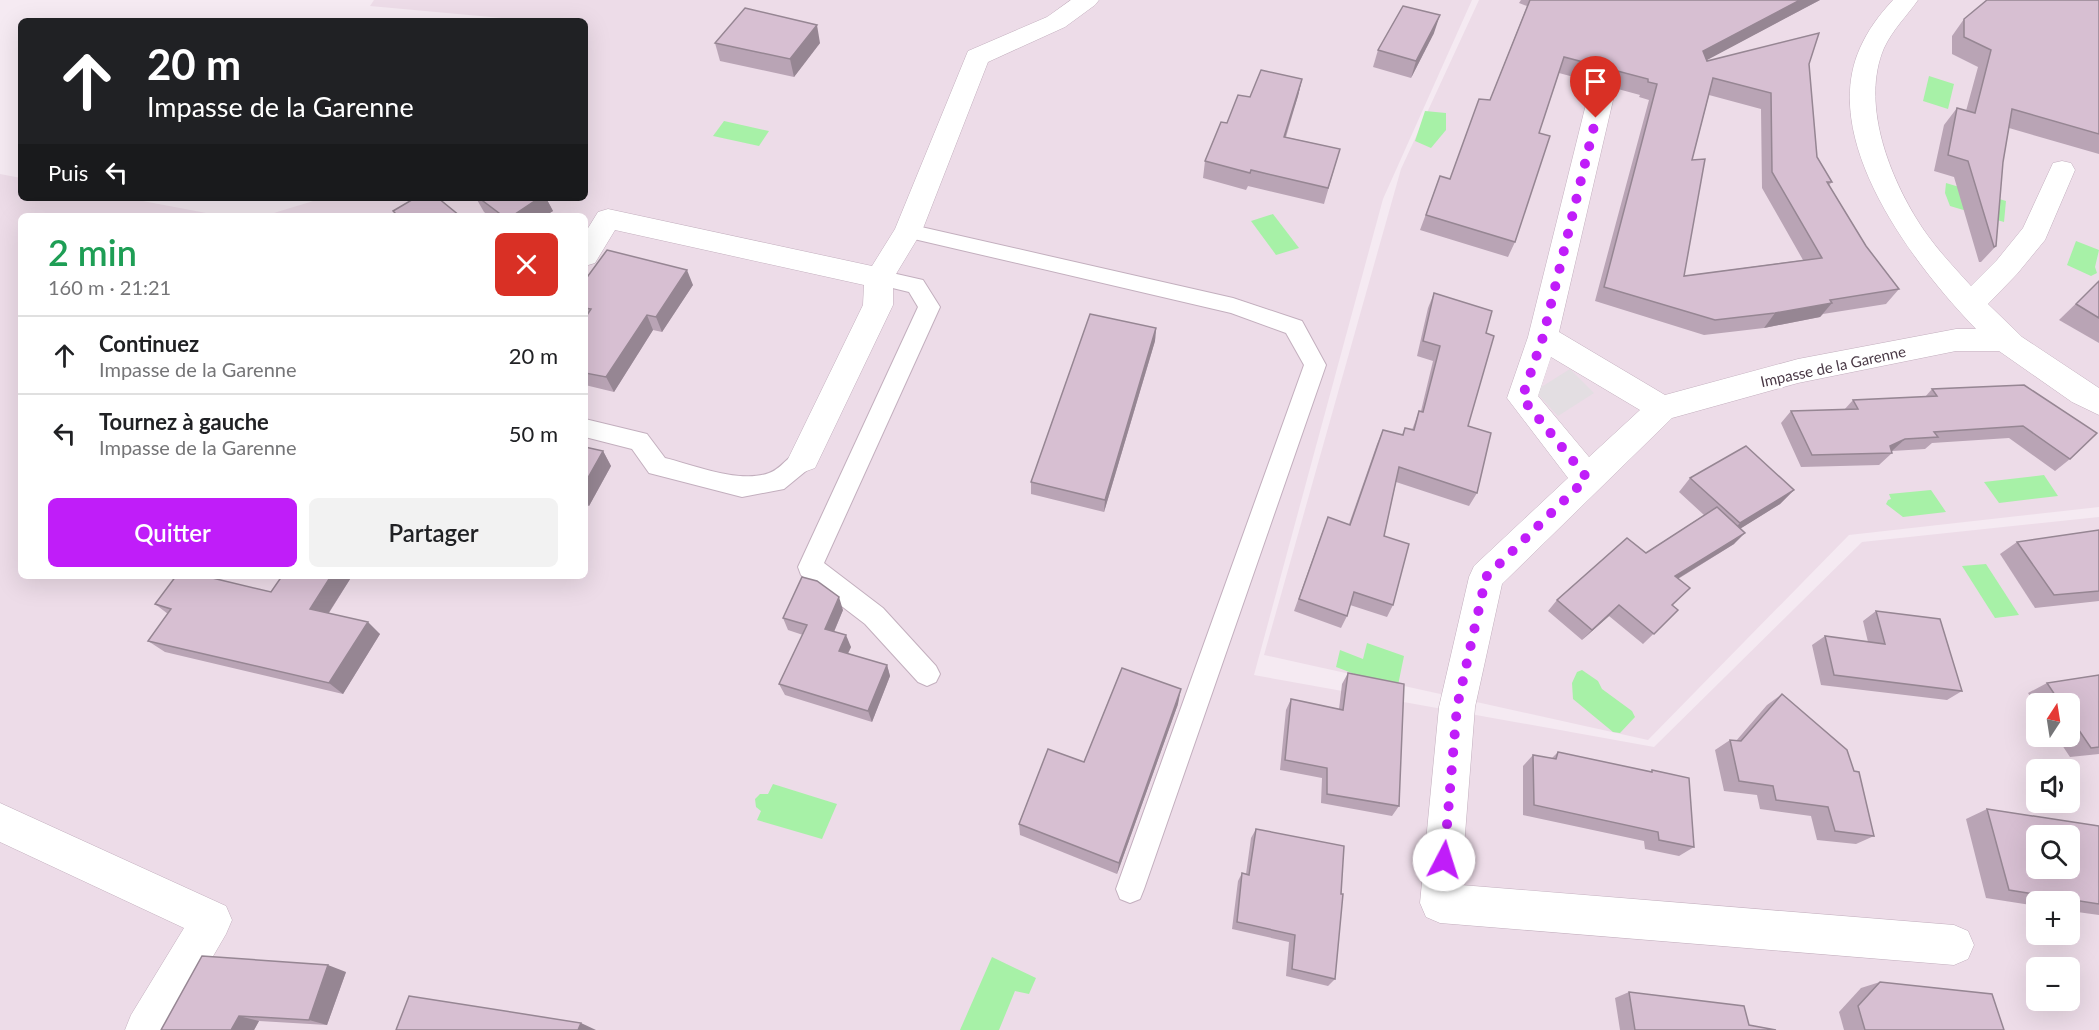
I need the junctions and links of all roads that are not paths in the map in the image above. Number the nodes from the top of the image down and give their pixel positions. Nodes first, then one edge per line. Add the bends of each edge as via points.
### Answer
1 (1087, 0) edge
2 (1906, 0) edge
3 (1601, 96) dead end
4 (2062, 170) dead end
5 (908, 231) junction
6 (588, 251) edge
7 (879, 278) junction
8 (1971, 303) junction
9 (1543, 337) junction
10 (2006, 340) junction
11 (2099, 403) edge
12 (1662, 408) junction
13 (588, 429) edge
14 (804, 459) joint
15 (1587, 478) junction
16 (927, 674) dead end
17 (0, 822) edge
18 (1130, 888) dead end
19 (1954, 945) dead end
20 (146, 1030) edge

1 - 5 street via 1056,22 977,57
2 - 8 street via 1877,34 1865,66 1863,100 1871,152 1905,222
3 - 9 street
4 - 8 street via 2035,233
5 - 7 street
5 - 18 lane via 1233,306 1294,327 1315,365
6 - 7 street via 608,219
7 - 14 street via 878,305
7 - 16 lane via 916,286 929,307 810,567 874,616
8 - 10 street
9 - 12 street
9 - 15 street via 1522,398
10 - 11 street
10 - 12 street, Impasse de la Garenne via 1956,340 1809,368
12 - 15 street, Impasse de la Garenne
13 - 14 lane via 639,441 657,466 742,487 776,482
15 - 19 street, Impasse de la Garenne via 1486,577 1457,707 1440,903
17 - 20 street via 212,921

